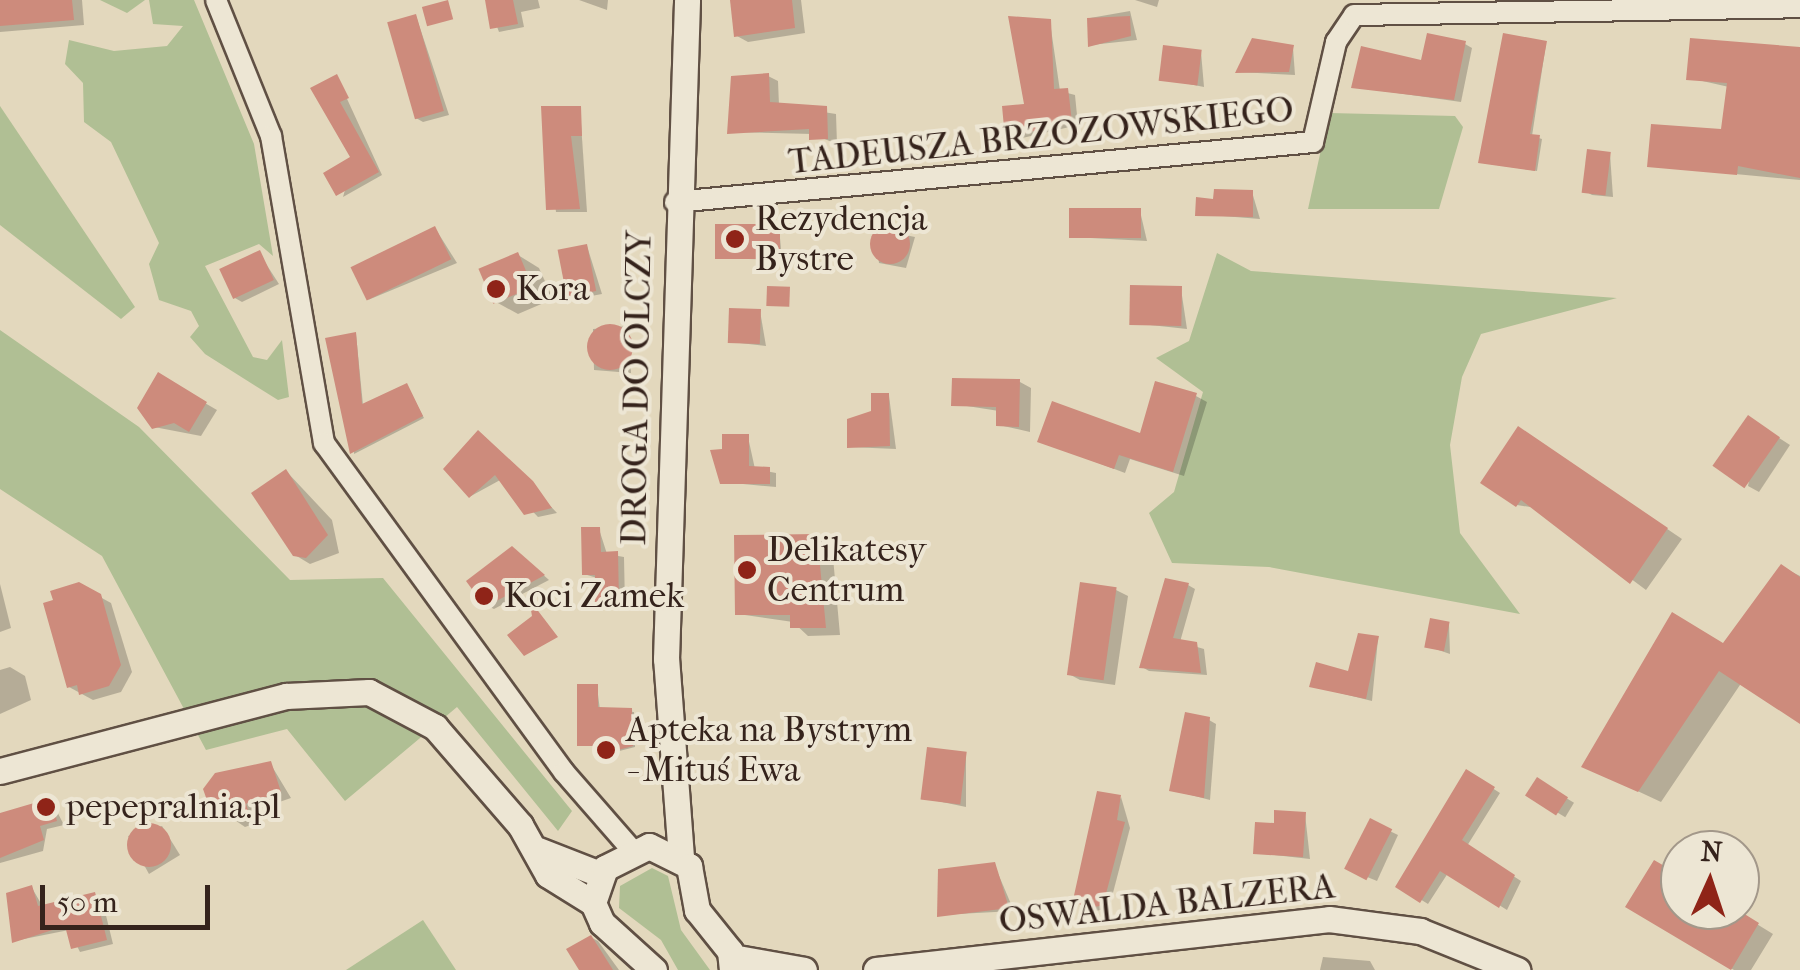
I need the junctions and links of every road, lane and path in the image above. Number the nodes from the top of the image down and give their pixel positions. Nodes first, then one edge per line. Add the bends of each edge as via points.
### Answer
1 (216, 0) edge
2 (687, 0) edge
3 (1800, 7) edge
4 (675, 202) junction
5 (0, 771) edge
6 (669, 778) junction
7 (534, 847) junction
8 (681, 857) junction
9 (623, 858) junction
10 (593, 902) junction
11 (732, 963) edge
12 (654, 970) edge
13 (804, 970) edge
14 (876, 970) edge
15 (1517, 970) edge

1 - 9 street via 272,136 313,411 354,492 600,818
2 - 4 street, DROGA DO OLCZY
3 - 4 street, TADEUSZA BRZOZOWSKIEGO via 1354,15 1336,42 1313,142
4 - 6 street, DROGA DO OLCZY
5 - 7 street via 296,694 369,692 436,727
6 - 8 street, DROGA DO OLCZY
6 - 9 street, DROGA DO OLCZY
7 - 9 street via 567,868
7 - 10 street via 548,875
8 - 9 street
8 - 11 street, DROGA DO OLCZY via 697,910
9 - 10 street, DROGA DO OLCZY
10 - 12 street via 602,923
11 - 13 street
14 - 15 street, OSWALDA BALZERA via 1329,919 1420,930

